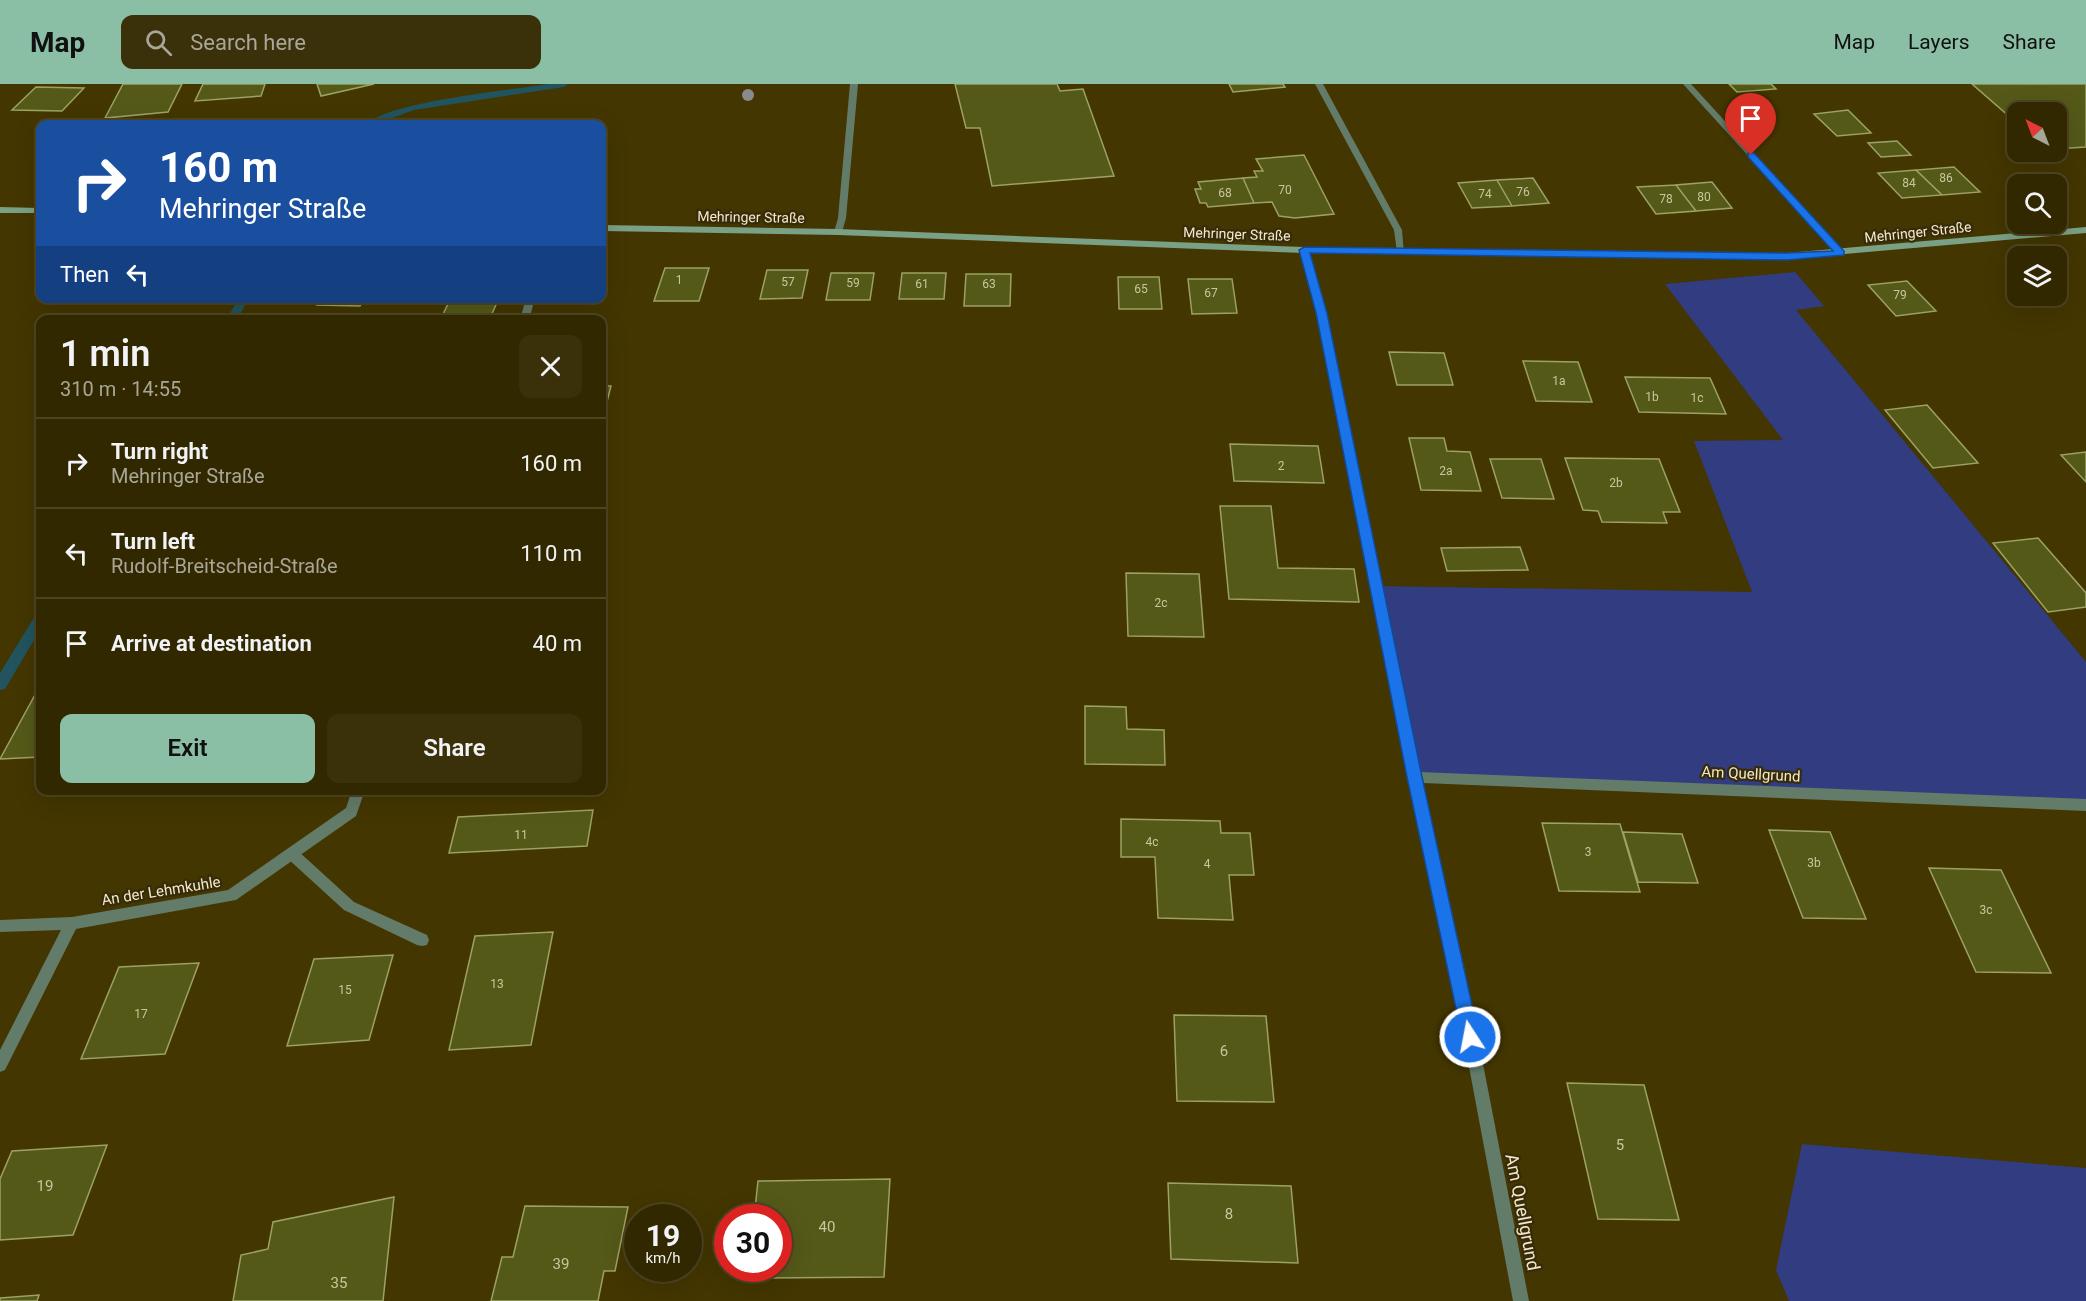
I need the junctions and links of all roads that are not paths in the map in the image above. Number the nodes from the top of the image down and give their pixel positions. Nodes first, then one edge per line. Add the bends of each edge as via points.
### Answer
1 (854, 84) edge
2 (1319, 84) edge
3 (1687, 84) edge
4 (0, 210) edge
5 (36, 211) edge
6 (606, 228) edge
7 (2086, 230) edge
8 (838, 232) junction
9 (1304, 250) junction
10 (1401, 252) junction
11 (1841, 253) junction
12 (1415, 777) junction
13 (357, 795) edge
14 (2086, 805) edge
15 (292, 854) junction
16 (72, 923) junction
17 (0, 926) edge
18 (422, 940) dead end
19 (0, 1065) edge
20 (1521, 1301) edge

1 - 8 street
2 - 10 street via 1398,230
3 - 11 street
4 - 5 main road
6 - 8 main road, Mehringer Straße
7 - 11 main road, Mehringer Straße
8 - 9 main road, Mehringer Straße
9 - 10 main road, Mehringer Straße
9 - 12 street, Am Quellgrund via 1322,313
10 - 11 main road, Mehringer Straße via 1787,256
12 - 14 street, Am Quellgrund
12 - 20 street, Am Quellgrund via 1458,971
13 - 15 street, An der Lehmkuhle via 351,812
15 - 16 street, An der Lehmkuhle via 231,896
15 - 18 street via 349,906
16 - 17 street, An der Lehmkuhle
16 - 19 street

